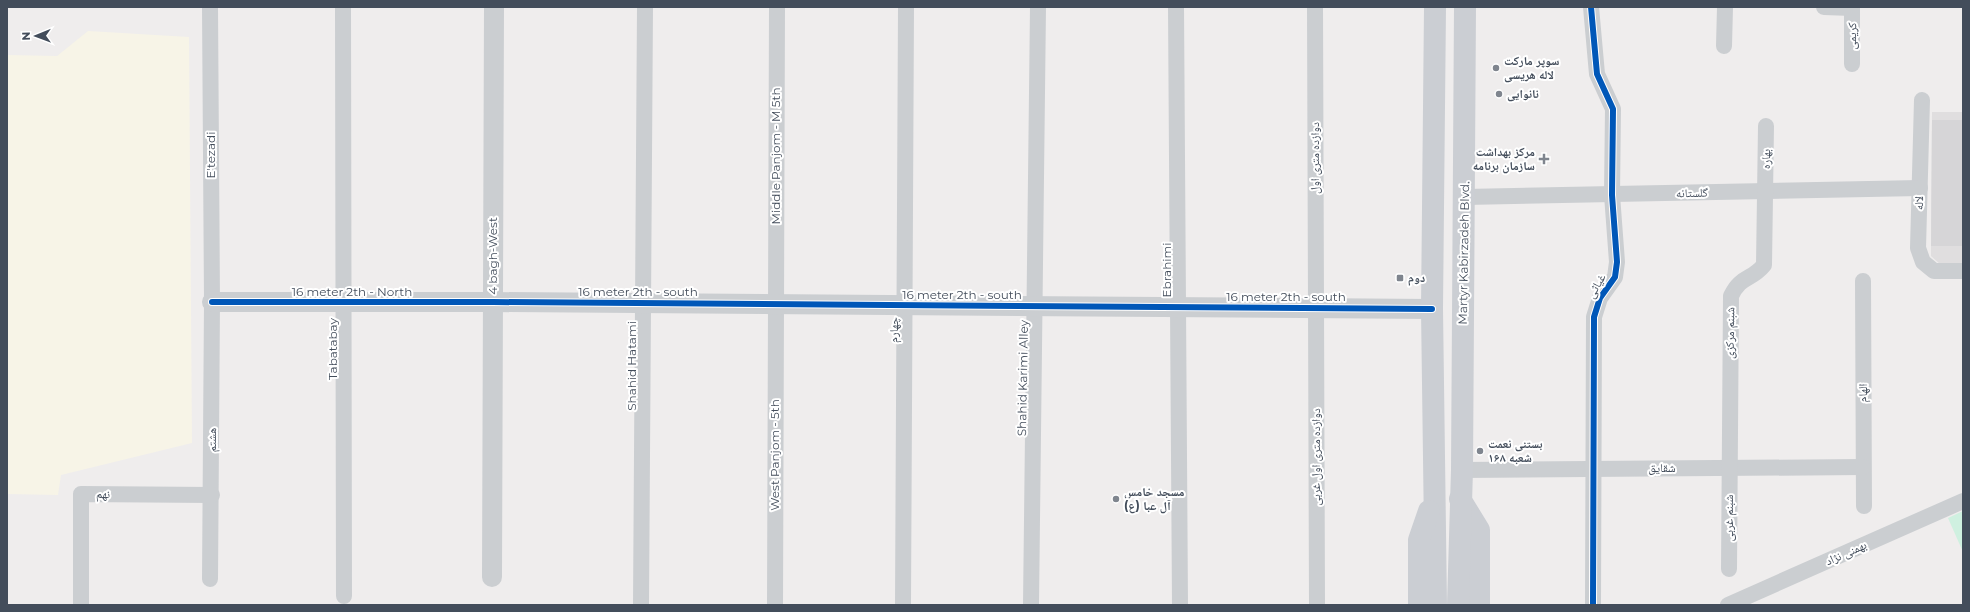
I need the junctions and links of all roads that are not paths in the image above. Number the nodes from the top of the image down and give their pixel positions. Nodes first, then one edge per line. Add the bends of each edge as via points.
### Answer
1 (210, 7) edge
2 (343, 7) edge
3 (494, 7) edge
4 (645, 7) edge
5 (777, 7) edge
6 (906, 7) edge
7 (1038, 7) edge
8 (1176, 7) edge
9 (1314, 7) edge
10 (1435, 7) edge
11 (1466, 7) edge
12 (1591, 7) edge
13 (1725, 7) edge
14 (1824, 7) edge
15 (1852, 7) edge
16 (1724, 46) dead end
17 (1852, 64) dead end
18 (1922, 100) dead end
19 (1766, 126) dead end
20 (1920, 188) junction
21 (1766, 191) junction
22 (1612, 194) junction
23 (1465, 198) junction
24 (1963, 270) edge
25 (1863, 281) dead end
26 (212, 302) junction
27 (493, 302) junction
28 (344, 303) junction
29 (643, 303) junction
30 (776, 304) junction
31 (905, 305) junction
32 (1034, 306) junction
33 (1178, 307) junction
34 (1316, 308) junction
35 (1432, 309) junction
36 (1863, 467) junction
37 (1728, 468) junction
38 (1594, 469) junction
39 (1462, 470) junction
40 (212, 494) junction
41 (1433, 499) junction
42 (1460, 499) junction
43 (1963, 501) edge
44 (1864, 506) dead end
45 (1729, 569) dead end
46 (492, 577) dead end
47 (210, 578) dead end
48 (1458, 595) edge
49 (344, 596) dead end
50 (1436, 596) edge
51 (81, 605) edge
52 (641, 605) edge
53 (775, 605) edge
54 (904, 605) edge
55 (1031, 605) edge
56 (1180, 605) edge
57 (1316, 605) edge
58 (1419, 605) edge
59 (1479, 605) edge
60 (1593, 605) edge
61 (1728, 605) edge

1 - 26 street, E'tezadi
2 - 28 street, Tabatabay
3 - 27 street, 4 bagh-West
4 - 29 street, Shahid Hatami
5 - 30 street, Middle Panjom - M 5th
6 - 31 street, چهارم
7 - 32 street, Shahid Karimi Alley
8 - 33 street, Ebrahimi
9 - 34 street, دوازده متری اول
10 - 35 main road
11 - 23 main road, Martyr Kabirzadeh Blvd.
12 - 22 street, غیاثی via 1597,74 1613,109
13 - 16 street
14 - 15 street
15 - 17 street, کریمی
18 - 20 street, لاله
19 - 21 street, بهاره
20 - 21 street, گلستانه
20 - 24 street, لاله via 1918,248 1923,262 1934,271
21 - 22 street, گلستانه
21 - 37 street, شبنم مرکزی via 1764,265 1757,273 1740,281 1731,296
22 - 23 street, گلستانه
22 - 38 street, غیاثی via 1618,262 1615,276 1600,298 1594,317
23 - 39 main road, Martyr Kabirzadeh Blvd.
25 - 36 street, الهام
26 - 28 street, 16 meter 2th - North
26 - 40 street, هشتم
27 - 28 street, 16 meter 2th - North
27 - 29 street, 16 meter 2th - south
27 - 46 street, 4 bagh-West
28 - 49 street, Tabatabay
29 - 30 street, 16 meter 2th - south
29 - 52 street, Shahid Hatami
30 - 31 street, 16 meter 2th - south
30 - 53 street, West Panjom - 5th
31 - 32 street, 16 meter 2th - south
31 - 54 street, چهارم
32 - 33 street, 16 meter 2th - south
32 - 55 street, Shahid Karimi Alley
33 - 34 street, 16 meter 2th - south
33 - 56 street, Ebrahimi
34 - 35 street, 16 meter 2th - south
34 - 57 street, دوازده متری اول غربی
35 - 41 main road
36 - 37 street, شقایق
36 - 44 street, الهام
37 - 38 street, شقایق
37 - 45 street, شبنم غربی
38 - 39 street, شقایق
38 - 60 street, غیاثی
39 - 42 main road, Martyr Kabirzadeh Blvd.
40 - 47 street, هشتم
40 - 51 street, نهم via 81,494
41 - 50 main road
41 - 58 main road via 1419,540
42 - 48 main road, Martyr Kabirzadeh Blvd.
42 - 59 main road via 1479,530
43 - 61 street, بهمنی نژاد

